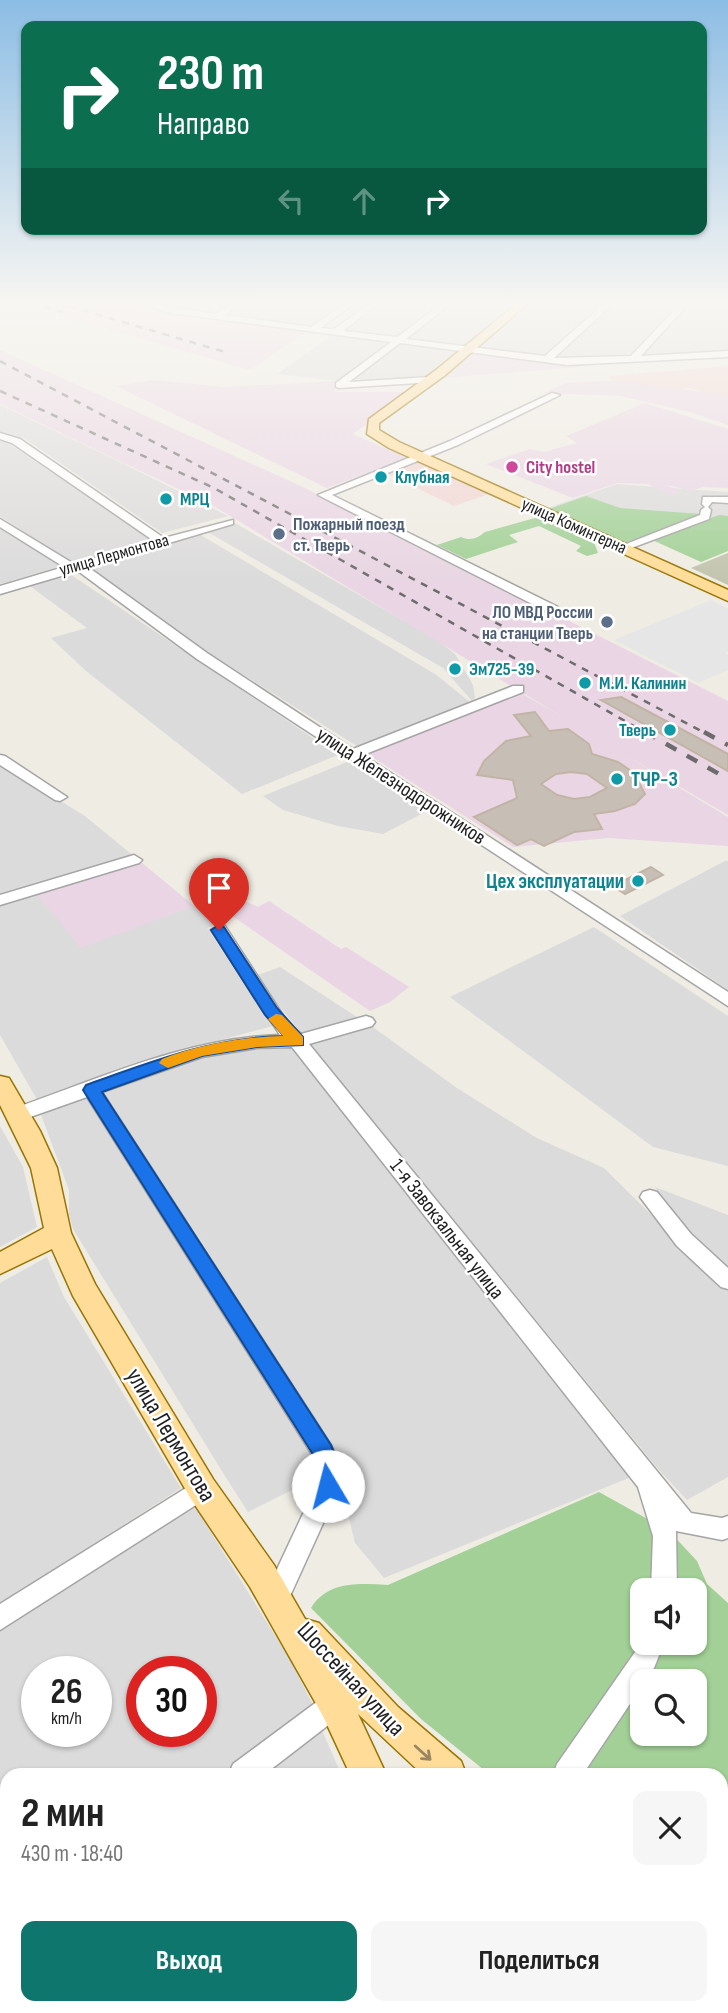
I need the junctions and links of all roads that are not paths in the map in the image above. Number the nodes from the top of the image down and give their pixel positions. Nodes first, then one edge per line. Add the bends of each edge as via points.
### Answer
1 (410, 396) edge
2 (553, 396) edge
3 (0, 436) edge
4 (420, 456) junction
5 (728, 500) edge
6 (0, 522) edge
7 (229, 522) dead end
8 (162, 541) junction
9 (622, 548) junction
10 (75, 567) junction
11 (0, 590) edge
12 (728, 596) edge
13 (554, 610) dead end
14 (518, 689) dead end
15 (352, 754) junction
16 (0, 759) edge
17 (60, 797) dead end
18 (134, 860) dead end
19 (0, 901) edge
20 (219, 930) dead end
21 (728, 1000) edge
22 (366, 1021) dead end
23 (297, 1041) junction
24 (0, 1084) edge
25 (92, 1090) junction
26 (19, 1114) junction
27 (650, 1197) dead end
28 (58, 1233) junction
29 (0, 1264) edge
30 (728, 1281) edge
31 (649, 1483) junction
32 (202, 1489) junction
33 (728, 1527) edge
34 (664, 1578) edge
35 (270, 1587) junction
36 (0, 1618) edge
37 (646, 1655) edge
38 (335, 1704) junction
39 (251, 1768) edge
40 (365, 1768) edge
41 (442, 1768) edge
42 (571, 1768) edge

1 - 4 main road, улица Коминтерна via 371,427 375,434
2 - 4 street
3 - 8 street via 16,441
4 - 9 main road, улица Коминтерна
4 - 13 street via 323,495
5 - 9 street via 707,499 705,517
6 - 10 street, улица Железнодорожников
7 - 8 street, улица Лермонтова
8 - 10 street, улица Лермонтова
9 - 12 main road, улица Коминтерна
10 - 11 street, улица Лермонтова
10 - 15 street, улица Железнодорожников
14 - 15 street
15 - 21 street, улица Железнодорожников
16 - 17 street
18 - 19 street
20 - 23 street, 1-я Завокзальная улица via 275,1018
22 - 23 street
23 - 25 street via 199,1051
23 - 31 street, 1-я Завокзальная улица
24 - 26 main road, улица Лермонтова
25 - 26 street
25 - 35 street via 209,1269 331,1472 328,1486
26 - 28 main road, улица Лермонтова via 44,1168
27 - 30 street via 684,1240
28 - 29 main road
28 - 32 main road, улица Лермонтова via 83,1288
31 - 33 street, 1-я Завокзальная улица via 684,1523
31 - 34 street via 665,1536
32 - 35 main road, улица Лермонтова
32 - 36 street
35 - 38 main road, улица Лермонтова
35 -> 41 main road, Шоссейная улица via 346,1679
37 - 42 street
38 - 39 street
38 - 40 main road, улица Лермонтова

